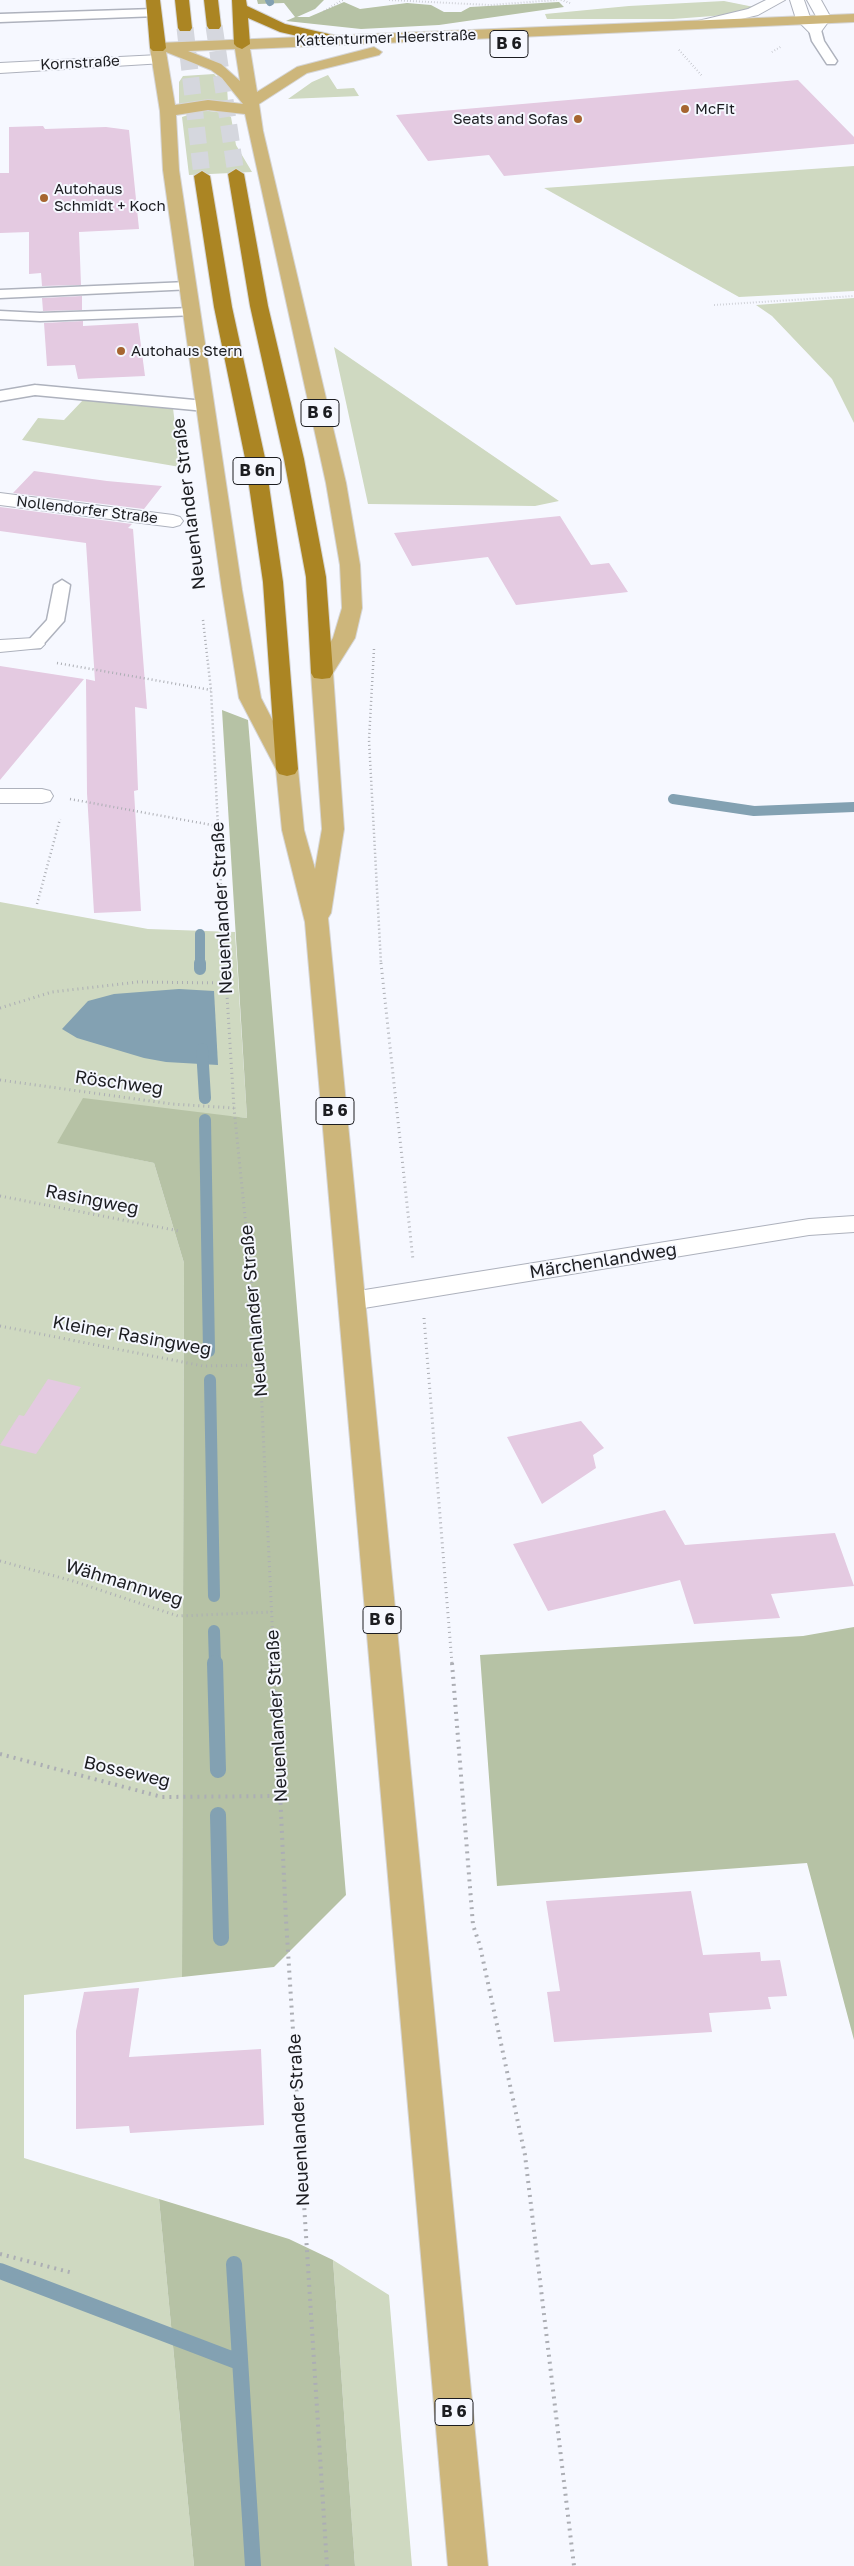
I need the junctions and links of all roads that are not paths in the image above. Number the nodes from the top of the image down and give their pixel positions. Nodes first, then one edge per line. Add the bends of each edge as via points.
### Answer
1 (182, 0) edge
2 (211, 0) edge
3 (778, 0) edge
4 (797, 0) edge
5 (814, 0) edge
6 (239, 4) edge
7 (154, 6) edge
8 (0, 18) edge
9 (824, 18) junction
10 (854, 18) edge
11 (803, 19) junction
12 (703, 24) junction
13 (214, 26) tunnel mouth
14 (854, 27) edge
15 (185, 28) tunnel mouth
16 (815, 30) junction
17 (337, 40) junction
18 (242, 50) junction
19 (380, 51) junction
20 (159, 54) junction
21 (0, 55) edge
22 (196, 58) junction
23 (831, 61) dead end
24 (0, 68) edge
25 (251, 107) junction
26 (168, 111) junction
27 (236, 174) tunnel mouth
28 (202, 176) tunnel mouth
29 (188, 286) junction
30 (0, 294) edge
31 (192, 312) junction
32 (0, 315) edge
33 (0, 396) edge
34 (205, 406) junction
35 (0, 499) edge
36 (173, 521) dead end
37 (62, 585) dead end
38 (34, 644) joint
39 (0, 646) edge
40 (322, 673) junction
41 (287, 769) junction
42 (0, 796) edge
43 (42, 796) road end
44 (318, 922) junction
45 (854, 1224) edge
46 (352, 1301) junction
47 (468, 2566) edge

1 - 15 highway
2 - 13 highway
3 - 12 street via 753,12
4 - 11 street
5 - 9 street
6 - 17 highway via 280,28
6 - 18 highway
7 - 8 lane
7 - 20 highway
9 - 10 main road, Kattenturmer Heerstraße / B 6
9 - 11 main road, Kattenturmer Heerstraße / B 6
9 - 16 street
11 - 12 main road, Kattenturmer Heerstraße / B 6
11 - 16 street
12 - 17 main road, Kattenturmer Heerstraße / B 6
14 - 16 main road, Kattenturmer Heerstraße / B 6
16 - 19 main road, Kattenturmer Heerstraße / B 6
16 - 23 lane
17 - 18 main road, Kattenturmer Heerstraße / B 6
18 - 19 main road, Kattenturmer Heerstraße / B 6
18 - 20 main road, Kattenturmer Heerstraße / B 6
18 - 22 main road, Kattenturmer Heerstraße
18 - 25 main road
19 - 25 main road, B 6 via 302,70
20 - 21 street, Kornstraße
20 - 22 main road, Kattenturmer Heerstraße
20 - 24 street, Kornstraße
20 - 26 main road, Neuenlander Straße / B 6
22 - 25 main road via 227,75
25 - 26 main road via 208,106
25 - 40 main road, B 6 via 336,482 350,564 352,608 344,638
26 - 29 main road, Neuenlander Straße / B 6 via 171,170
27 - 40 highway, Neuenlander Straße / B 6n via 259,306 294,459 316,577
28 - 41 highway, Neuenlander Straße / B 6n via 223,307 255,458 273,582
29 - 30 lane
29 - 31 main road, Neuenlander Straße / B 6
31 - 32 lane via 58,317
31 - 34 main road, Neuenlander Straße / B 6
33 - 34 lane via 35,390
34 - 41 main road, Neuenlander Straße / B 6 via 250,698
35 - 36 street, Nollendorfer Straße
37 - 38 lane via 55,621
38 - 39 street
40 - 44 main road, Neuenlander Straße / B 6 via 333,829
41 - 44 main road, Neuenlander Straße / B 6 via 293,830
42 - 43 street
44 - 46 main road, Neuenlander Straße / B 6
45 - 46 street, Märchenlandweg via 800,1228
46 - 47 main road, Neuenlander Straße / B 6

